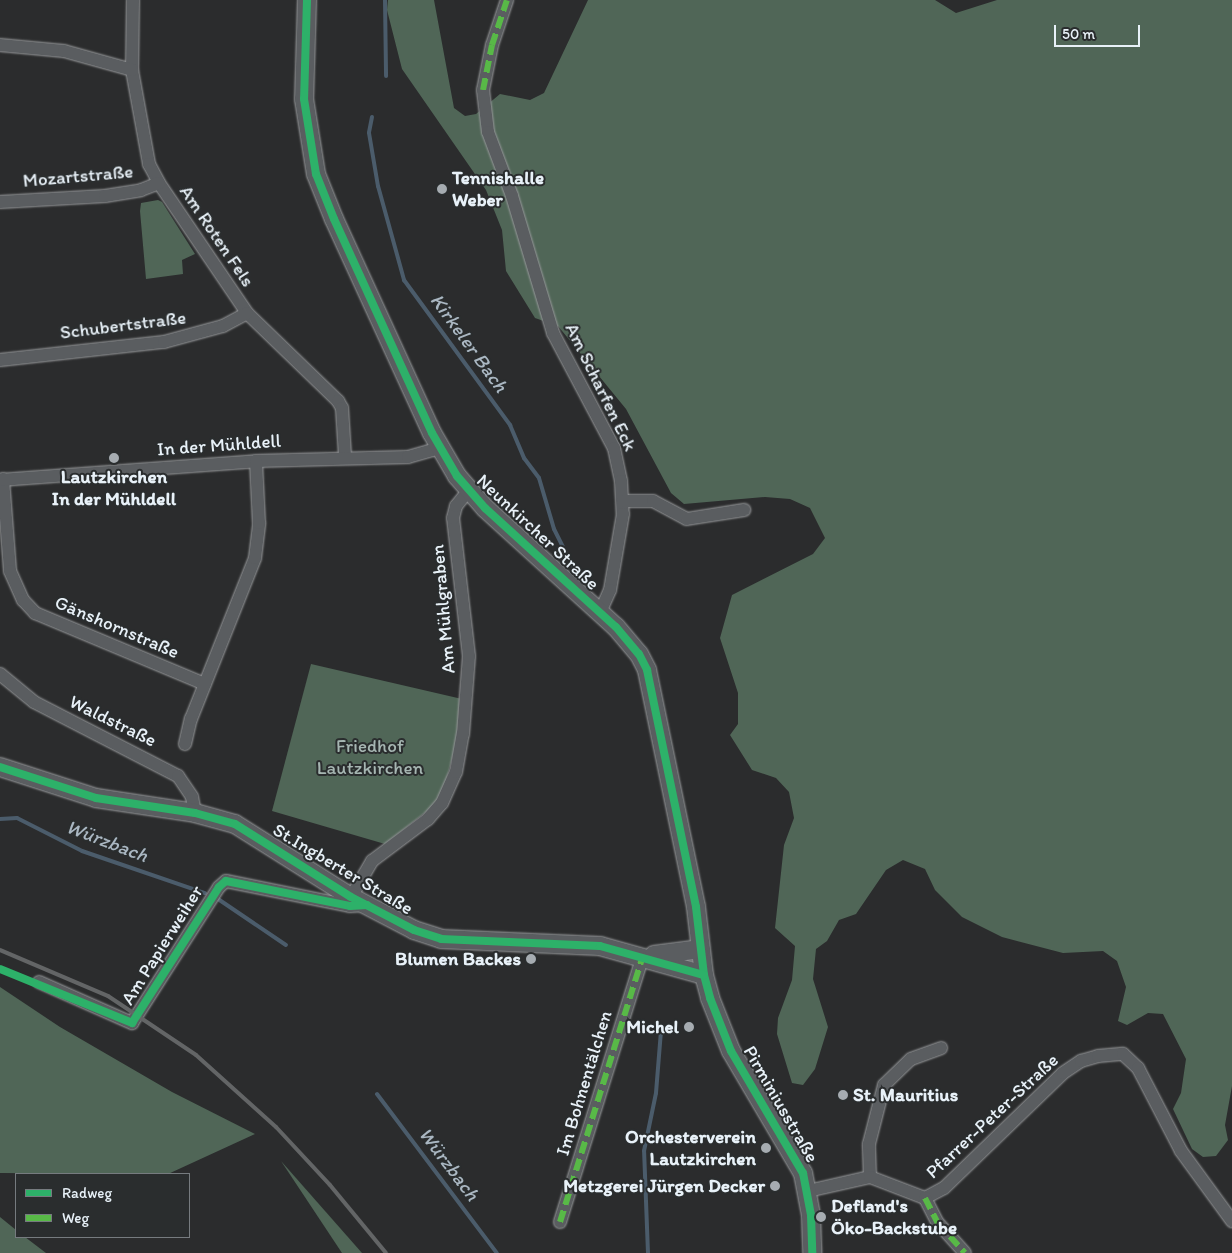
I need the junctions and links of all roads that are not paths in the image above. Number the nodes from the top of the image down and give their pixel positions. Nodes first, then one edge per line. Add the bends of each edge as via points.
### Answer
1 (134, 0) edge
2 (307, 0) edge
3 (507, 0) edge
4 (0, 45) edge
5 (132, 70) junction
6 (159, 183) junction
7 (0, 202) edge
8 (247, 313) junction
9 (0, 360) edge
10 (440, 448) junction
11 (345, 456) junction
12 (256, 461) junction
13 (1, 480) edge
14 (469, 490) junction
15 (623, 501) junction
16 (744, 510) dead end
17 (600, 612) junction
18 (0, 674) edge
19 (205, 684) junction
20 (185, 744) dead end
21 (0, 767) edge
22 (195, 813) junction
23 (359, 901) junction
24 (701, 949) junction
25 (643, 956) junction
26 (704, 976) junction
27 (39, 982) dead end
28 (941, 1048) dead end
29 (870, 1177) junction
30 (808, 1191) junction
31 (925, 1198) junction
32 (1232, 1221) edge
33 (560, 1222) dead end
34 (812, 1253) edge
35 (965, 1253) edge

1 - 5 street, Am Roten Fels
2 - 10 main road, Neunkircher Straße via 304,99 316,174 334,220
3 - 15 street, Am Scharfen Eck via 492,45 483,90 488,132 512,196 560,352 614,448
4 - 5 street via 64,52
5 - 6 street, Am Roten Fels via 143,143
6 - 7 street, Mozartstraße via 141,190 105,196
6 - 8 street, Am Roten Fels
8 - 9 street, Schubertstraße via 223,326 164,342
8 - 11 street, Am Roten Fels via 338,401 342,408
10 - 11 street, In der Mühldell via 408,457
10 - 14 main road, Neunkircher Straße
11 - 12 street, In der Mühldell
12 - 13 street, In der Mühldell
12 - 19 street via 259,523 255,558
13 - 19 street, Gänshornstraße via 10,571 24,600 35,613
14 - 17 main road, Neunkircher Straße
14 - 23 street, Am Mühlgraben via 456,506 453,518 469,656 463,734 456,772 442,803 428,819 372,861
15 - 16 street via 653,501 687,519
15 - 17 street, Am Scharfen Eck via 610,590
17 - 24 main road, Neunkircher Straße via 630,643 647,670 694,898
18 - 22 street, Waldstraße via 34,702 178,776 192,797
19 - 20 street
21 - 22 main road, St.Ingberter Straße via 96,798
22 - 23 main road, St.Ingberter Straße via 235,824
23 - 25 main road, St.Ingberter Straße via 441,939 579,944
23 - 27 street, Am Papierweiher via 350,906 226,882 213,896 132,1023
24 - 25 main road, St.Ingberter Straße
24 - 26 main road, Neunkircher Straße
25 - 26 main road, St.Ingberter Straße
25 - 33 street, Im Bohnentälchen
26 - 30 main road, Pirminiusstraße via 725,1039 795,1154
28 - 29 street via 910,1059 884,1085 869,1144
29 - 30 street
29 - 31 street
30 - 34 main road, Pirminiusstraße
31 - 32 street, Pfarrer-Peter-Straße via 944,1188 1063,1073 1081,1061 1123,1054 1138,1068 1181,1151
31 - 35 street via 938,1223

